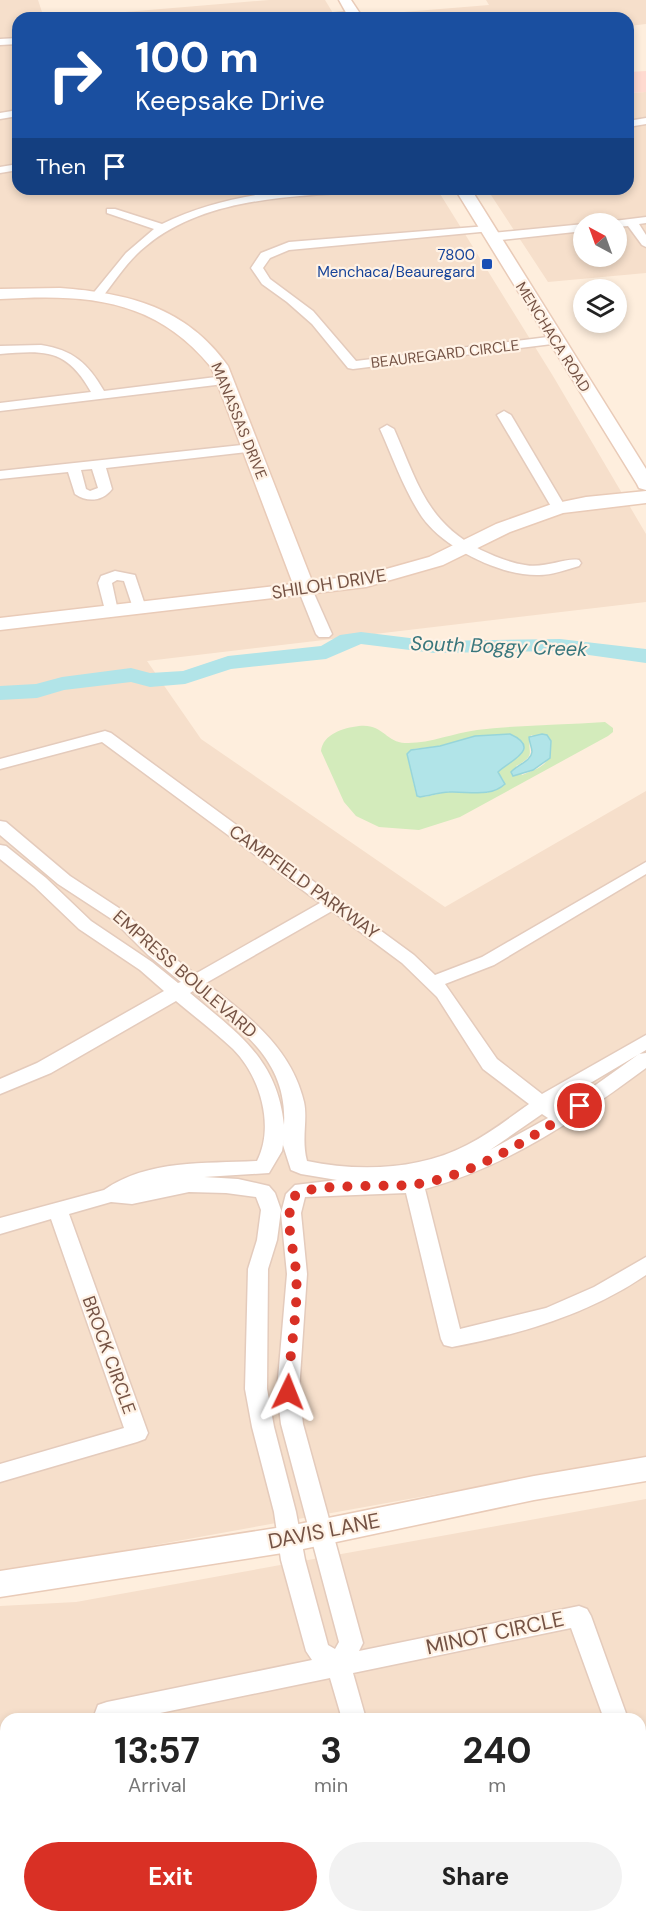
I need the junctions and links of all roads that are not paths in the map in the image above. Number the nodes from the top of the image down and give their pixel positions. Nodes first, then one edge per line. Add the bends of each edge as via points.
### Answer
1 (281, 195) edge
2 (467, 195) edge
3 (111, 211) dead end
4 (646, 220) edge
5 (627, 222) edge
6 (631, 222) junction
7 (573, 228) edge
8 (165, 229) junction
9 (489, 233) junction
10 (646, 243) edge
11 (0, 294) edge
12 (97, 296) junction
13 (556, 340) junction
14 (0, 350) edge
15 (224, 380) junction
16 (99, 394) junction
17 (0, 407) edge
18 (504, 415) dead end
19 (387, 429) dead end
20 (251, 448) junction
21 (98, 465) junction
22 (73, 467) junction
23 (0, 475) edge
24 (646, 484) edge
25 (646, 497) edge
26 (559, 508) junction
27 (467, 546) junction
28 (574, 563) dead end
29 (305, 590) junction
30 (139, 608) junction
31 (111, 610) junction
32 (0, 624) edge
33 (324, 634) dead end
34 (1, 764) edge
35 (0, 826) edge
36 (0, 850) edge
37 (646, 867) edge
38 (333, 903) junction
39 (434, 982) junction
40 (187, 988) junction
41 (646, 1041) edge
42 (646, 1059) edge
43 (1, 1085) edge
44 (542, 1103) junction
45 (561, 1118) junction
46 (300, 1166) junction
47 (263, 1167) junction
48 (414, 1184) junction
49 (264, 1192) junction
50 (299, 1192) junction
51 (111, 1195) junction
52 (58, 1210) junction
53 (0, 1226) edge
54 (646, 1265) edge
55 (646, 1276) edge
56 (622, 1283) junction
57 (646, 1469) edge
58 (0, 1473) edge
59 (320, 1533) junction
60 (289, 1539) junction
61 (0, 1584) edge
62 (339, 1665) junction
63 (107, 1713) edge
64 (352, 1713) edge
65 (614, 1713) edge

1 - 8 street via 195,214
2 - 9 street, MENCHACA ROAD
3 - 8 street
4 - 6 street
5 - 6 street
6 - 10 street
7 - 9 street
8 - 12 street via 134,251
9 - 13 street, MENCHACA ROAD
9 - 13 street, BEAUREGARD CIRCLE via 290,246 267,254 257,268 261,277 324,330 353,365
11 - 12 street, MANASSAS DRIVE
12 - 15 street, MANASSAS DRIVE via 144,308 181,327 214,358
13 - 24 street, MENCHACA ROAD
14 - 16 street via 45,350 69,357 80,364
15 - 16 street
15 - 20 street, MANASSAS DRIVE
16 - 17 street
18 - 26 street
19 - 27 street via 431,519 443,532
20 - 21 street
20 - 29 street, MANASSAS DRIVE
21 - 22 street
21 - 22 street via 105,489 92,496 80,491
22 - 23 street
25 - 26 street, SHILOH DRIVE
26 - 27 street, SHILOH DRIVE
27 - 28 street via 502,564 524,570 547,570
27 - 29 street, SHILOH DRIVE via 436,561 390,575
29 - 30 street, SHILOH DRIVE
29 - 33 street, MANASSAS DRIVE
30 - 31 street, SHILOH DRIVE
30 - 31 street via 130,578 115,575 105,583
31 - 32 street, SHILOH DRIVE
34 - 38 street, CAMPFIELD PARKWAY via 105,736
35 - 40 street, EMPRESS BOULEVARD via 64,880 119,916
36 - 40 street, EMPRESS BOULEVARD via 86,925 146,966
37 - 39 street via 488,961
38 - 39 street, CAMPFIELD PARKWAY
38 - 40 street
39 - 44 street, CAMPFIELD PARKWAY via 490,1064
40 - 43 street via 44,1068
40 - 46 street, EMPRESS BOULEVARD via 258,1035 274,1053 295,1104 293,1145
40 - 47 street, EMPRESS BOULEVARD via 241,1046 264,1079 275,1130 272,1151
41 - 44 street
42 - 45 street
44 - 45 street, CAMPFIELD PARKWAY
44 - 46 street via 496,1137 442,1162 372,1174 319,1172
45 - 48 street via 478,1165
46 - 47 street via 278,1161
46 - 50 street via 307,1178
47 - 49 street via 256,1183
47 - 51 street via 160,1175 123,1184
48 - 50 street
48 - 56 street via 452,1339 530,1322
49 - 50 street via 280,1197
49 - 51 street via 241,1186 199,1185 122,1198
49 - 60 street via 271,1210 255,1302 256,1389
50 - 59 street via 291,1213 297,1274 288,1392 292,1424
51 - 52 street
52 - 53 street
52 - 58 street, BROCK CIRCLE via 137,1433
54 - 56 street
55 - 56 street
57 - 59 street, DAVIS LANE
59 - 60 street, DAVIS LANE
59 - 62 street via 351,1643
60 - 61 street, DAVIS LANE
60 - 62 street via 318,1651
62 - 63 street
62 - 64 street
62 - 65 street, MINOT CIRCLE via 579,1616

